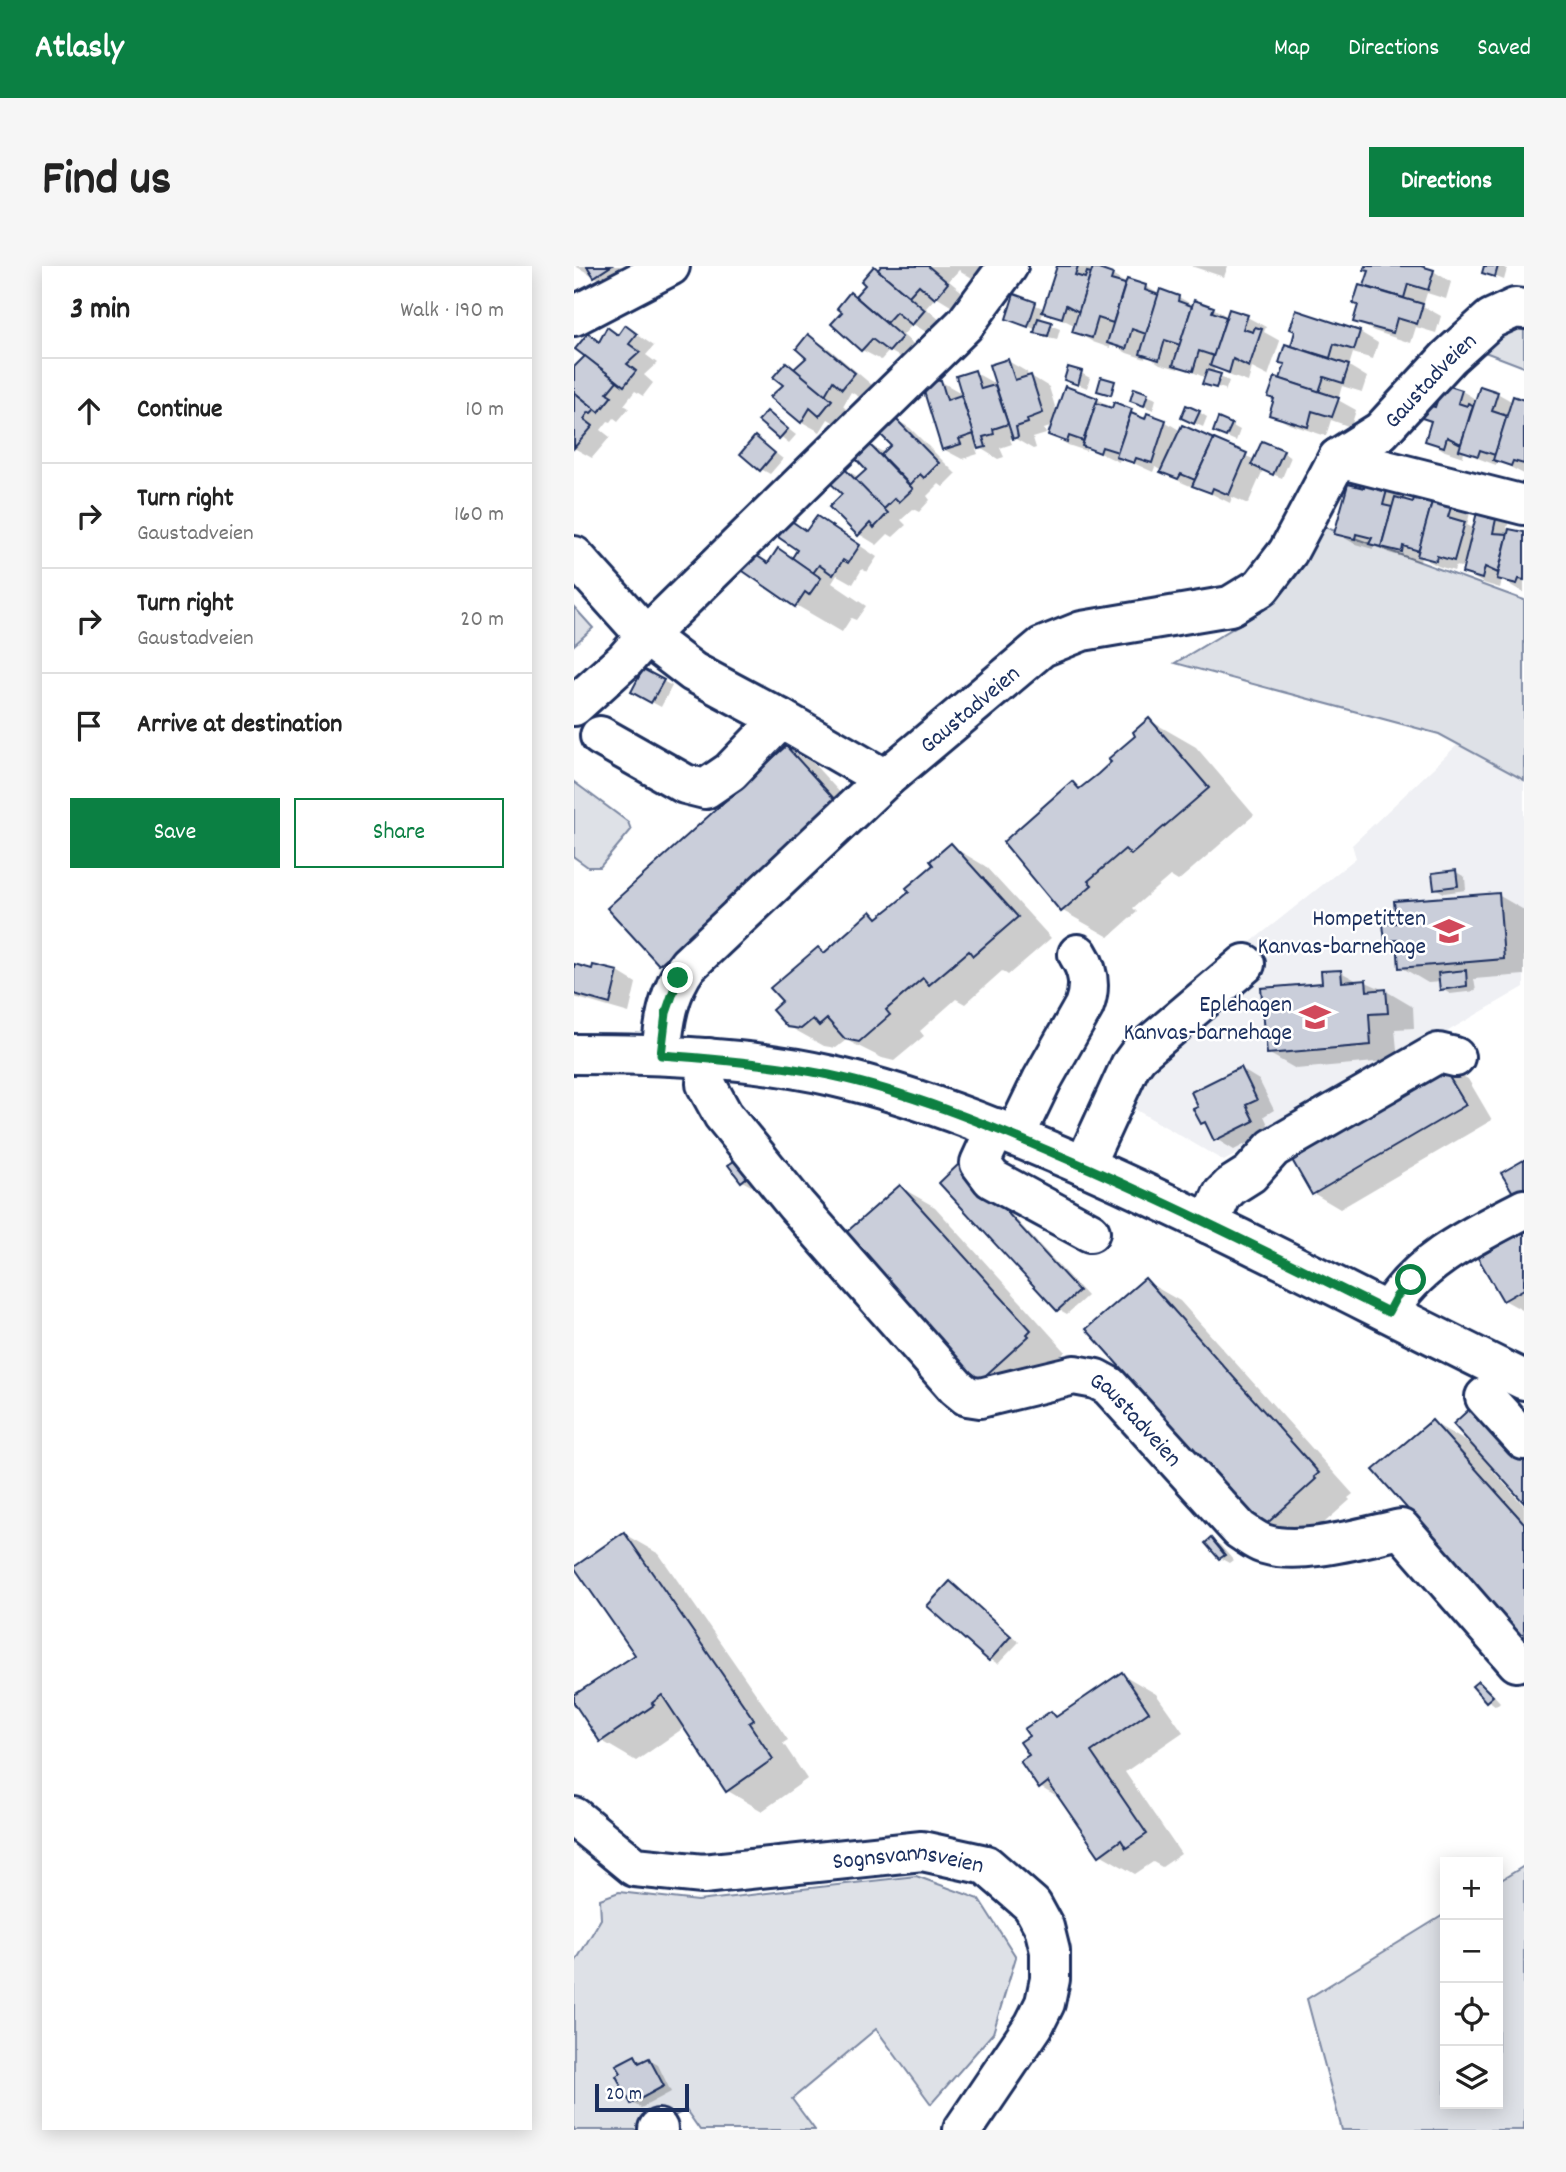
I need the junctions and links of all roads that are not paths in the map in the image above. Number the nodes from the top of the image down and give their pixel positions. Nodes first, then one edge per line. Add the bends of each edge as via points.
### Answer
1 (670, 266) edge
2 (1008, 266) edge
3 (1524, 309) edge
4 (574, 316) edge
5 (1338, 458) junction
6 (1524, 505) edge
7 (574, 556) edge
8 (646, 636) junction
9 (574, 706) edge
10 (781, 719) junction
11 (600, 736) dead end
12 (885, 779) junction
13 (1078, 954) dead end
14 (1245, 964) dead end
15 (574, 1054) edge
16 (661, 1055) junction
17 (1455, 1057) dead end
18 (708, 1058) junction
19 (1005, 1132) junction
20 (1084, 1166) junction
21 (1524, 1209) edge
22 (1209, 1224) junction
23 (1090, 1232) dead end
24 (1388, 1312) junction
25 (1524, 1380) edge
26 (1485, 1397) dead end
27 (1524, 1440) edge
28 (1517, 1662) dead end
29 (574, 1817) edge
30 (962, 2130) edge

1 - 4 street
2 - 8 street via 965,324
3 - 5 street, Gaustadveien via 1515,308 1491,319 1381,430
5 - 6 street
5 - 12 street, Gaustadveien via 1288,552 1261,587 1230,606 1082,631 1042,647
7 - 8 street
8 - 9 street
8 - 10 street via 693,672
10 - 11 street via 730,772 705,789 685,784
10 - 12 street
12 - 16 street, Gaustadveien via 688,965 671,993
13 - 19 street via 1088,974 1084,1006 1042,1080
14 - 20 street via 1138,1055
15 - 16 street
16 - 18 street
17 - 22 street via 1437,1053 1273,1148 1250,1174 1222,1195
18 - 19 street via 831,1076 911,1098
18 - 28 street, Gaustadveien via 706,1084 723,1115 796,1205 967,1396 980,1398 1074,1375 1096,1379 1109,1386 1240,1530 1261,1543 1311,1546 1401,1529
19 - 20 street
19 - 23 street via 980,1163 992,1179
20 - 22 street
21 - 24 street via 1431,1262
22 - 24 street
24 - 25 street
26 - 27 street
29 - 30 street, Sognsvannsveien via 635,1867 703,1874 922,1851 986,1865 1032,1905 1050,1951 1050,1979 1034,2025

